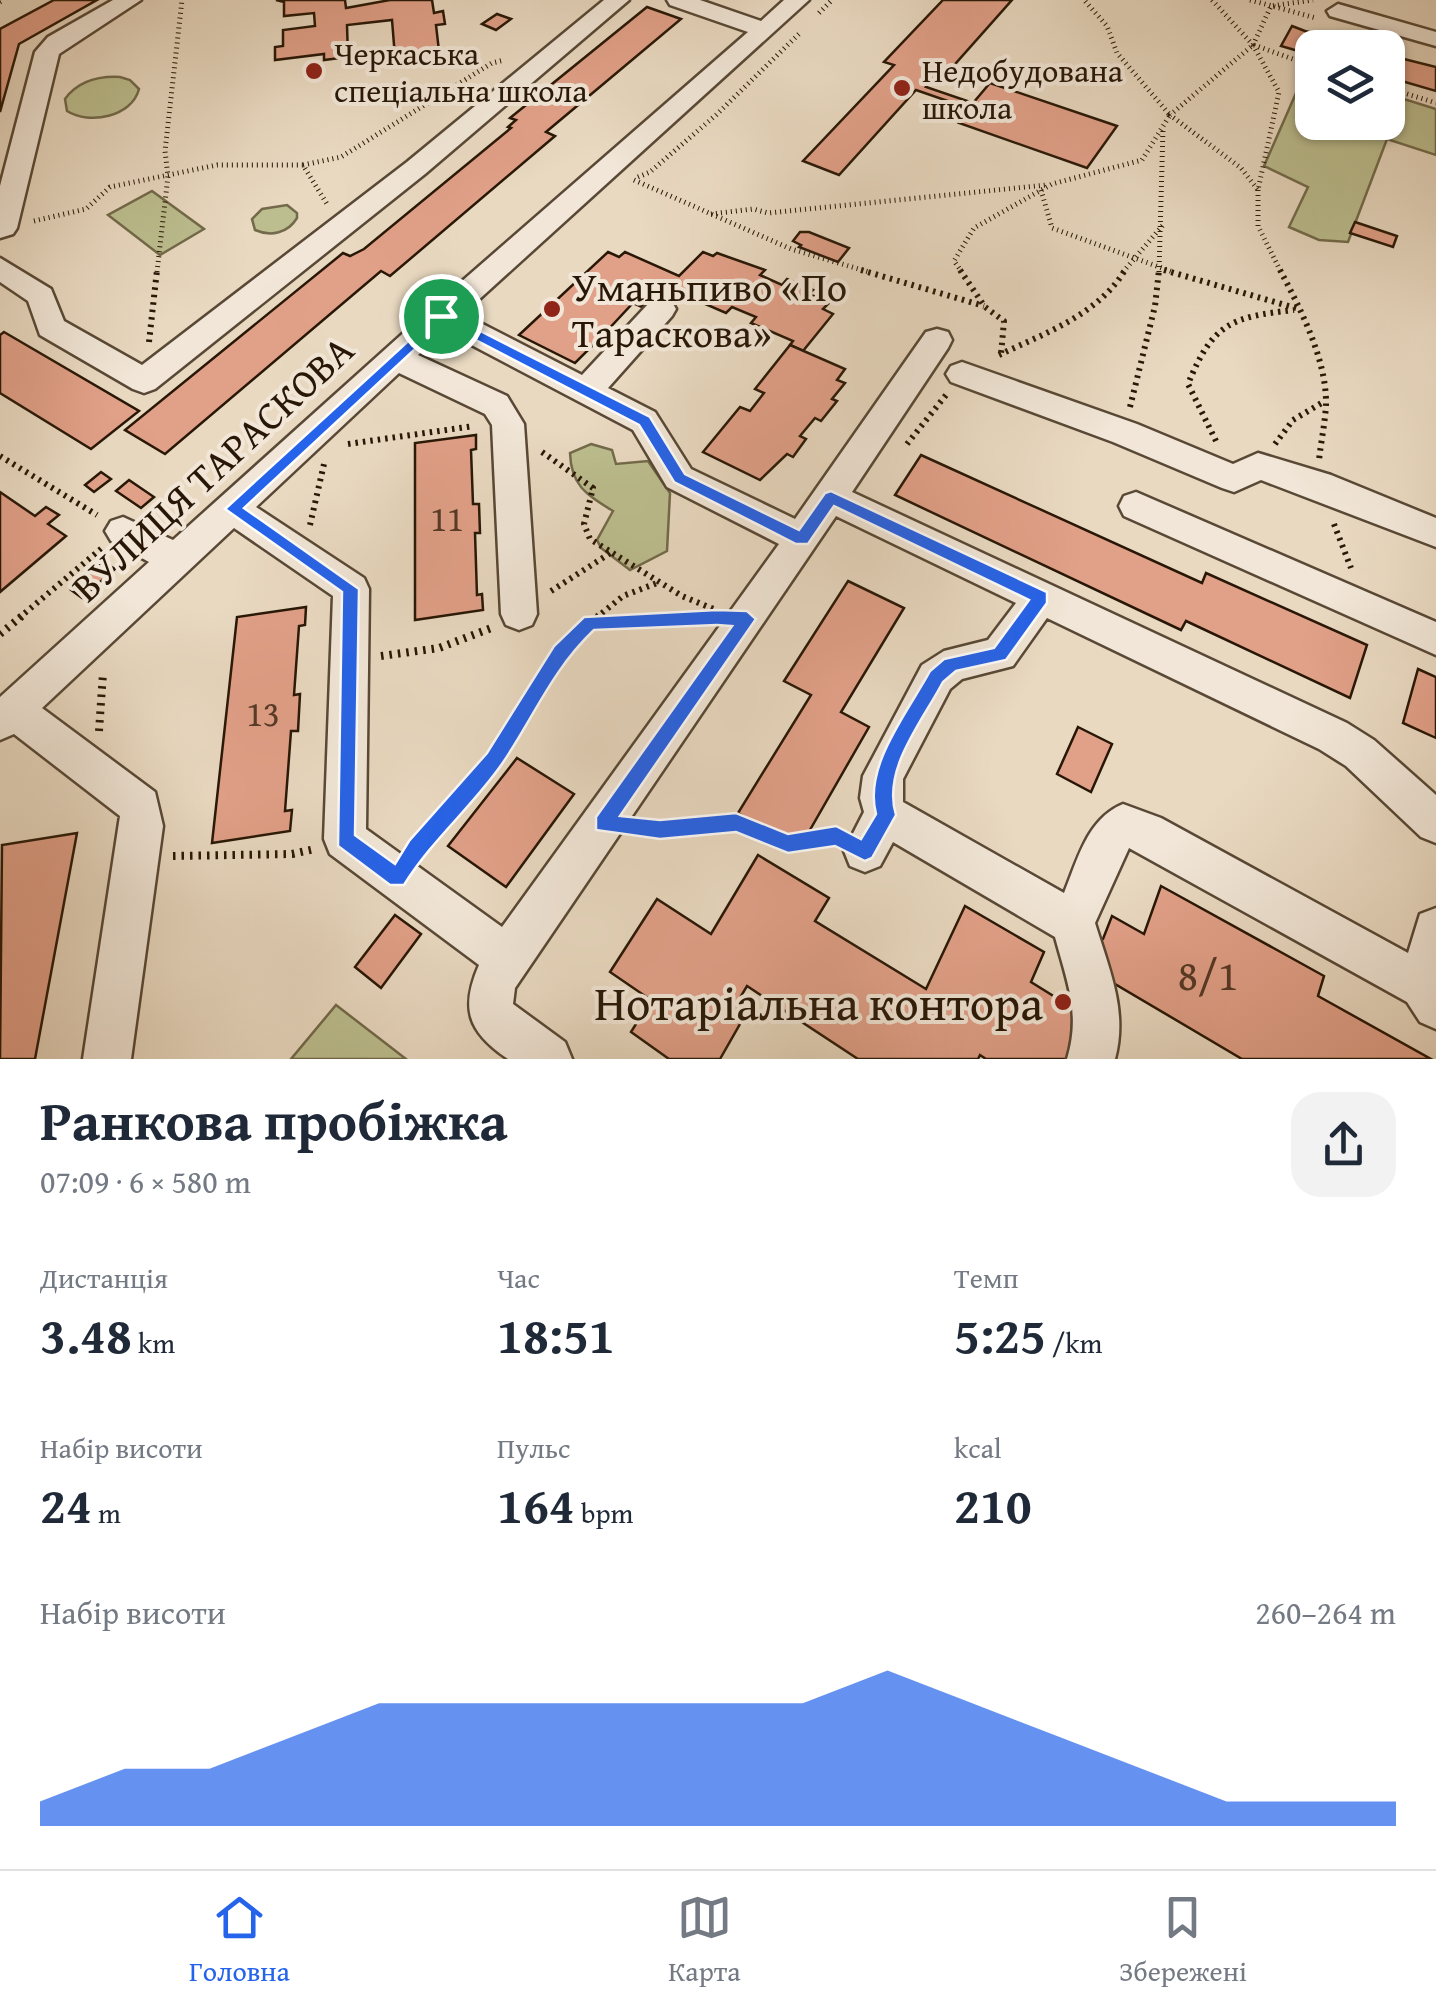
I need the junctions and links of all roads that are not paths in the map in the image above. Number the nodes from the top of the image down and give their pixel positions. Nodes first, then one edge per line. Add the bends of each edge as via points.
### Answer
1 (130, 0) edge
2 (618, 0) edge
3 (678, 0) edge
4 (798, 0) edge
5 (1338, 11) road end
6 (765, 30) junction
7 (1436, 39) edge
8 (1, 233) edge
9 (0, 268) edge
10 (661, 309) dead end
11 (441, 316) junction
12 (936, 340) dead end
13 (394, 358) junction
14 (962, 374) road end
15 (586, 391) junction
16 (831, 498) junction
17 (1136, 506) dead end
18 (233, 509) junction
19 (123, 531) road end
20 (1436, 532) edge
21 (802, 539) junction
22 (176, 560) junction
23 (1040, 598) junction
24 (519, 614) dead end
25 (1436, 638) edge
26 (7, 716) edge
27 (1436, 823) edge
28 (1073, 923) junction
29 (1436, 930) edge
30 (508, 958) junction
31 (1430, 996) edge
32 (107, 1059) edge
33 (548, 1059) edge
34 (1090, 1059) edge

1 - 8 street via 46,52
2 - 9 street via 144,381 51,328 41,296
3 - 6 street
4 - 6 street, ВУЛИЦЯ ТАРАСКОВА
5 - 7 street
6 - 11 street, ВУЛИЦЯ ТАРАСКОВА via 619,174
10 - 15 street
11 - 13 street, ВУЛИЦЯ ТАРАСКОВА
11 - 15 street
12 - 16 street
13 - 18 street, ВУЛИЦЯ ТАРАСКОВА
13 - 24 street via 496,404 508,424
14 - 20 street via 1246,472 1319,485
15 - 21 street via 644,421 680,478
16 - 21 street
16 - 23 street
17 - 25 street
18 - 22 street, ВУЛИЦЯ ТАРАСКОВА
18 - 30 street via 350,589 345,840
19 - 22 street
21 - 30 street
22 - 26 street, ВУЛИЦЯ ТАРАСКОВА
23 - 27 street via 1333,736
23 - 28 street via 1000,654 944,667 936,677 883,776 876,833
26 - 32 street via 84,762 140,806
28 - 31 street via 1108,838 1123,825 1146,832
28 - 34 street via 1097,1007 1099,1030
29 - 31 street
30 - 33 street via 487,1003 494,1019

